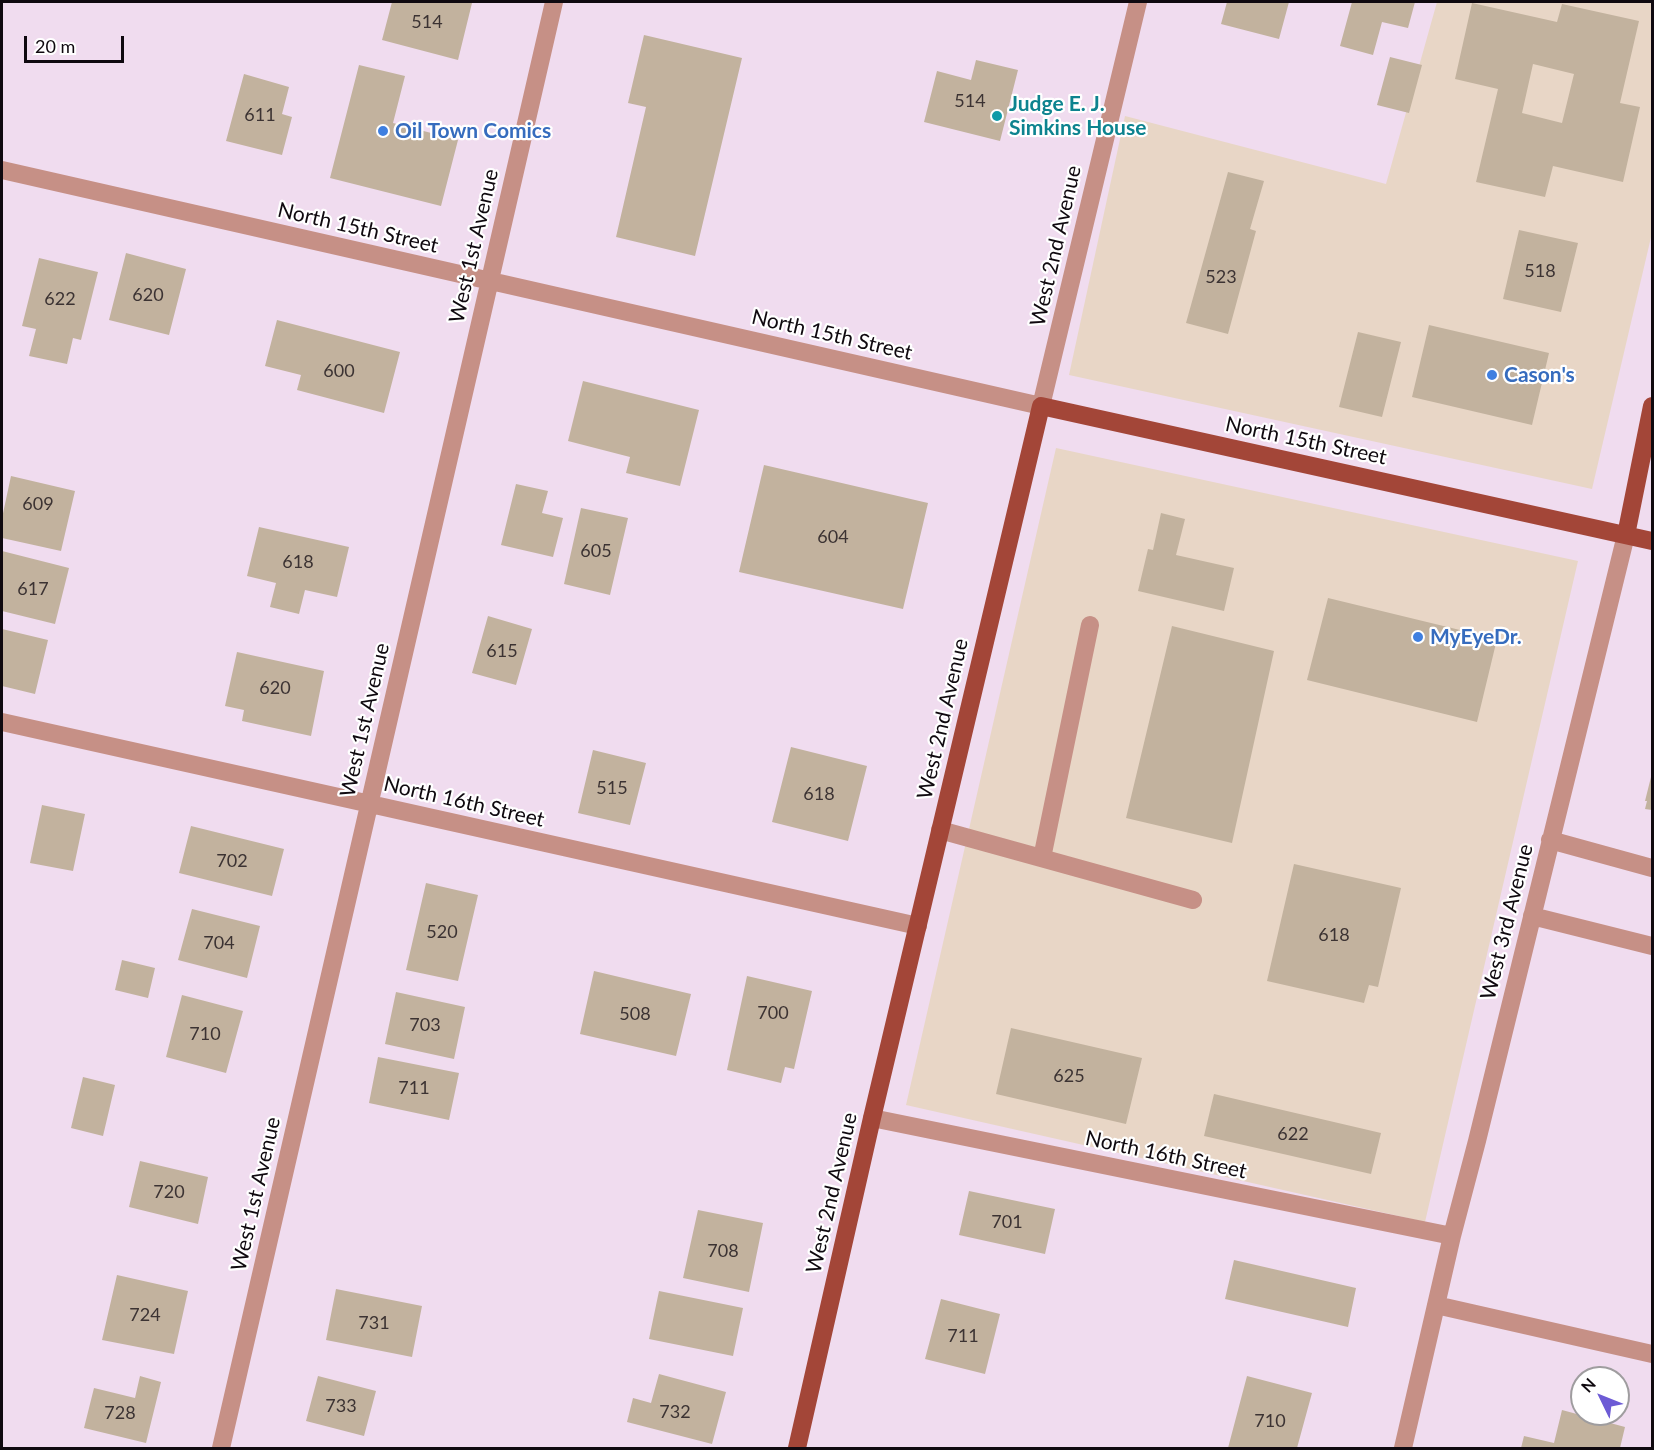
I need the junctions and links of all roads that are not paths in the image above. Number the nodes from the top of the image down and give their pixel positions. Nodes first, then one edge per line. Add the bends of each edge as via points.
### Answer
1 (554, 2) edge
2 (1138, 2) edge
3 (2, 170) edge
4 (489, 281) junction
5 (1041, 406) junction
6 (1653, 406) edge
7 (1626, 535) junction
8 (1653, 541) edge
9 (1090, 625) dead end
10 (2, 722) edge
11 (369, 804) junction
12 (940, 830) junction
13 (1550, 840) junction
14 (1042, 858) junction
15 (1653, 868) edge
16 (1193, 900) dead end
17 (1532, 916) junction
18 (918, 926) junction
19 (1653, 946) edge
20 (872, 1118) junction
21 (1452, 1236) junction
22 (1436, 1305) junction
23 (1653, 1354) edge
24 (221, 1449) edge
25 (797, 1449) edge
26 (1403, 1449) edge

1 - 4 street, West 1st Avenue
2 - 5 street, West 2nd Avenue
3 - 4 street, North 15th Street
4 - 5 street, North 15th Street
4 - 11 street, West 1st Avenue
5 - 7 main road, North 15th Street
5 - 12 main road, West 2nd Avenue
6 - 7 main road, West 3rd Avenue
7 - 8 main road, North 15th Street
7 - 13 street, West 3rd Avenue
9 - 14 street
10 - 11 street, North 16th Street
11 - 18 street, North 16th Street
11 - 24 street, West 1st Avenue
12 - 14 street
12 - 18 main road, West 2nd Avenue
13 - 15 street
13 - 17 street, West 3rd Avenue
14 - 16 street
17 - 19 street
17 - 21 street, West 3rd Avenue
18 - 20 main road, West 2nd Avenue
20 - 21 street, North 16th Street
20 - 25 main road, West 2nd Avenue
21 - 22 street, West 3rd Avenue
22 - 23 street
22 - 26 street, West 3rd Avenue

